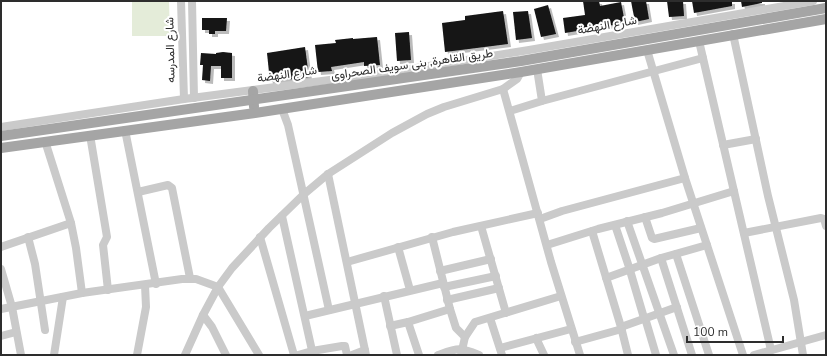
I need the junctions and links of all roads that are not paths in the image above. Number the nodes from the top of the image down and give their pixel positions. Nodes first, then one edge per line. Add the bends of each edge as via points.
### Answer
1 (181, 1) edge
2 (192, 1) edge
3 (813, 1) edge
4 (826, 8) edge
5 (826, 19) edge
6 (733, 34) junction
7 (699, 41) junction
8 (647, 50) junction
9 (703, 58) junction
10 (537, 69) junction
11 (653, 70) junction
12 (521, 72) junction
13 (503, 89) junction
14 (253, 95) junction
15 (194, 98) junction
16 (184, 99) junction
17 (542, 101) junction
18 (282, 109) junction
19 (510, 111) junction
20 (255, 113) junction
21 (55, 119) junction
22 (1, 127) edge
23 (56, 129) junction
24 (125, 130) junction
25 (90, 135) junction
26 (1, 136) edge
27 (756, 139) junction
28 (45, 141) junction
29 (723, 145) junction
30 (1, 148) edge
31 (328, 174) junction
32 (685, 178) junction
33 (734, 191) junction
34 (138, 192) junction
35 (303, 195) junction
36 (694, 204) junction
37 (282, 216) junction
38 (539, 216) junction
39 (644, 217) junction
40 (627, 221) junction
41 (71, 223) junction
42 (615, 225) junction
43 (481, 226) junction
44 (776, 226) junction
45 (826, 226) edge
46 (701, 228) junction
47 (592, 231) junction
48 (744, 233) junction
49 (28, 237) junction
50 (260, 237) junction
51 (432, 237) junction
52 (546, 245) junction
53 (707, 245) junction
54 (1, 247) edge
55 (398, 247) junction
56 (676, 254) junction
57 (661, 258) junction
58 (491, 259) junction
59 (347, 262) junction
60 (642, 265) junction
61 (1, 269) edge
62 (630, 269) junction
63 (440, 271) junction
64 (496, 276) junction
65 (190, 278) junction
66 (606, 278) junction
67 (156, 284) junction
68 (145, 285) junction
69 (443, 285) junction
70 (218, 287) junction
71 (499, 288) junction
72 (108, 290) junction
73 (410, 290) junction
74 (82, 293) junction
75 (384, 296) junction
76 (561, 296) junction
77 (63, 297) junction
78 (41, 300) junction
79 (447, 300) junction
80 (356, 304) junction
81 (12, 307) junction
82 (677, 307) junction
83 (450, 309) junction
84 (1, 310) edge
85 (329, 310) junction
86 (506, 313) junction
87 (660, 313) junction
88 (203, 316) junction
89 (305, 316) junction
90 (490, 318) junction
91 (644, 318) junction
92 (408, 322) junction
93 (390, 326) junction
94 (622, 328) junction
95 (571, 329) junction
96 (45, 330) dead end
97 (16, 332) junction
98 (826, 335) edge
99 (1, 336) edge
100 (465, 337) junction
101 (536, 338) junction
102 (801, 341) junction
103 (575, 342) junction
104 (771, 350) junction
105 (366, 352) edge
106 (462, 352) edge
107 (501, 352) edge
108 (313, 353) edge
109 (21, 355) edge
110 (54, 355) edge
111 (137, 355) edge
112 (186, 355) edge
113 (226, 355) edge
114 (259, 355) edge
115 (294, 355) edge
116 (298, 355) edge
117 (347, 355) edge
118 (352, 355) edge
119 (397, 355) edge
120 (419, 355) edge
121 (438, 355) edge
122 (479, 355) edge
123 (544, 355) edge
124 (580, 355) edge
125 (628, 355) edge
126 (656, 355) edge
127 (674, 355) edge
128 (692, 355) edge
129 (709, 355) edge
130 (744, 355) edge
131 (754, 355) edge
132 (803, 355) edge

1 - 16 street, شارع المدرسه
2 - 15 street, شارع المدرسه
3 - 14 street, شارع النهضة
4 - 14 main road, طريق القاهرة, بنى سويف الصحراوى via 520,61
5 - 6 main road, طريق القاهرة, بنى سويف الصحراوى
6 - 7 main road, طريق القاهرة, بنى سويف الصحراوى
6 - 27 street
7 - 8 main road, طريق القاهرة, بنى سويف الصحراوى
7 - 9 street
8 - 10 main road, طريق القاهرة, بنى سويف الصحراوى
8 - 11 street
9 - 11 street
9 - 29 street
10 - 12 main road, طريق القاهرة, بنى سويف الصحراوى
10 - 17 street
11 - 17 street
11 - 32 street
12 - 13 street via 517,79
12 - 18 main road, طريق القاهرة, بنى سويف الصحراوى
13 - 19 street
13 - 31 street via 427,114
14 - 15 street, شارع النهضة
14 - 20 main road
14 - 23 main road, طريق القاهرة, بنى سويف الصحراوى
15 - 16 street, شارع النهضة
16 - 21 street, شارع النهضة
17 - 19 street
18 - 20 main road, طريق القاهرة, بنى سويف الصحراوى
18 - 35 street via 288,125
19 - 38 street
20 - 24 main road, طريق القاهرة, بنى سويف الصحراوى
21 - 22 street, شارع النهضة
21 - 23 main road
23 - 26 main road, طريق القاهرة, بنى سويف الصحراوى
24 - 25 main road, طريق القاهرة, بنى سويف الصحراوى
24 - 34 street
25 - 28 main road, طريق القاهرة, بنى سويف الصحراوى
25 - 72 street via 107,237 103,245
27 - 29 street
27 - 44 street
28 - 30 main road, طريق القاهرة, بنى سويف الصحراوى
28 - 41 street
29 - 33 street
31 - 35 street
31 - 59 street
32 - 36 street
32 - 38 street
33 - 36 street
33 - 48 street
34 - 65 street via 168,185 172,188
34 - 67 street
35 - 37 street
35 - 85 street
36 - 39 street
36 - 46 street
37 - 50 street
37 - 89 street
38 - 43 street
38 - 52 street
39 - 40 street
39 - 46 street via 653,239
40 - 42 street
40 - 60 street
41 - 49 street
41 - 74 street
42 - 47 street
42 - 62 street
43 - 51 street
43 - 58 street
44 - 45 street via 823,218
44 - 48 street
44 - 102 street
46 - 53 street
47 - 52 street
47 - 66 street
48 - 104 street
49 - 54 street
49 - 78 street
50 - 70 street
50 - 115 street
51 - 55 street
51 - 63 street
52 - 76 street
53 - 56 street
53 - 130 street
55 - 59 street
55 - 73 street
56 - 57 street
56 - 129 street
57 - 60 street
57 - 82 street
58 - 63 street
58 - 64 street
59 - 80 street
60 - 62 street
60 - 87 street
61 - 81 street
62 - 66 street
62 - 91 street
63 - 69 street
64 - 69 street
64 - 71 street
65 - 67 street
65 - 70 street
66 - 94 street
67 - 68 street
68 - 72 street
68 - 111 street via 146,307
69 - 73 street
69 - 79 street
70 - 88 street
70 - 114 street
71 - 79 street
71 - 86 street
72 - 74 street
73 - 75 street
74 - 77 street
75 - 80 street
75 - 93 street
76 - 86 street
76 - 95 street
77 - 78 street
77 - 110 street
78 - 81 street
78 - 96 street
79 - 83 street
80 - 85 street
80 - 105 street
81 - 84 street
81 - 97 street
82 - 87 street
82 - 128 street
83 - 92 street
83 - 100 street via 456,328
85 - 89 street
86 - 90 street
87 - 91 street
87 - 127 street
88 - 112 street
88 - 113 street via 212,327
89 - 108 street
90 - 100 street via 475,322
90 - 107 street
91 - 94 street
91 - 126 street
92 - 93 street
92 - 120 street
93 - 119 street
94 - 103 street
94 - 125 street
95 - 101 street
95 - 103 street
97 - 99 street
97 - 109 street
98 - 102 street
100 - 106 street
101 - 107 street
101 - 123 street
102 - 104 street
102 - 132 street
103 - 124 street
104 - 131 street
105 - 118 street
106 - 121 street via 453,349
106 - 122 street
108 - 116 street
108 - 117 street via 344,346

